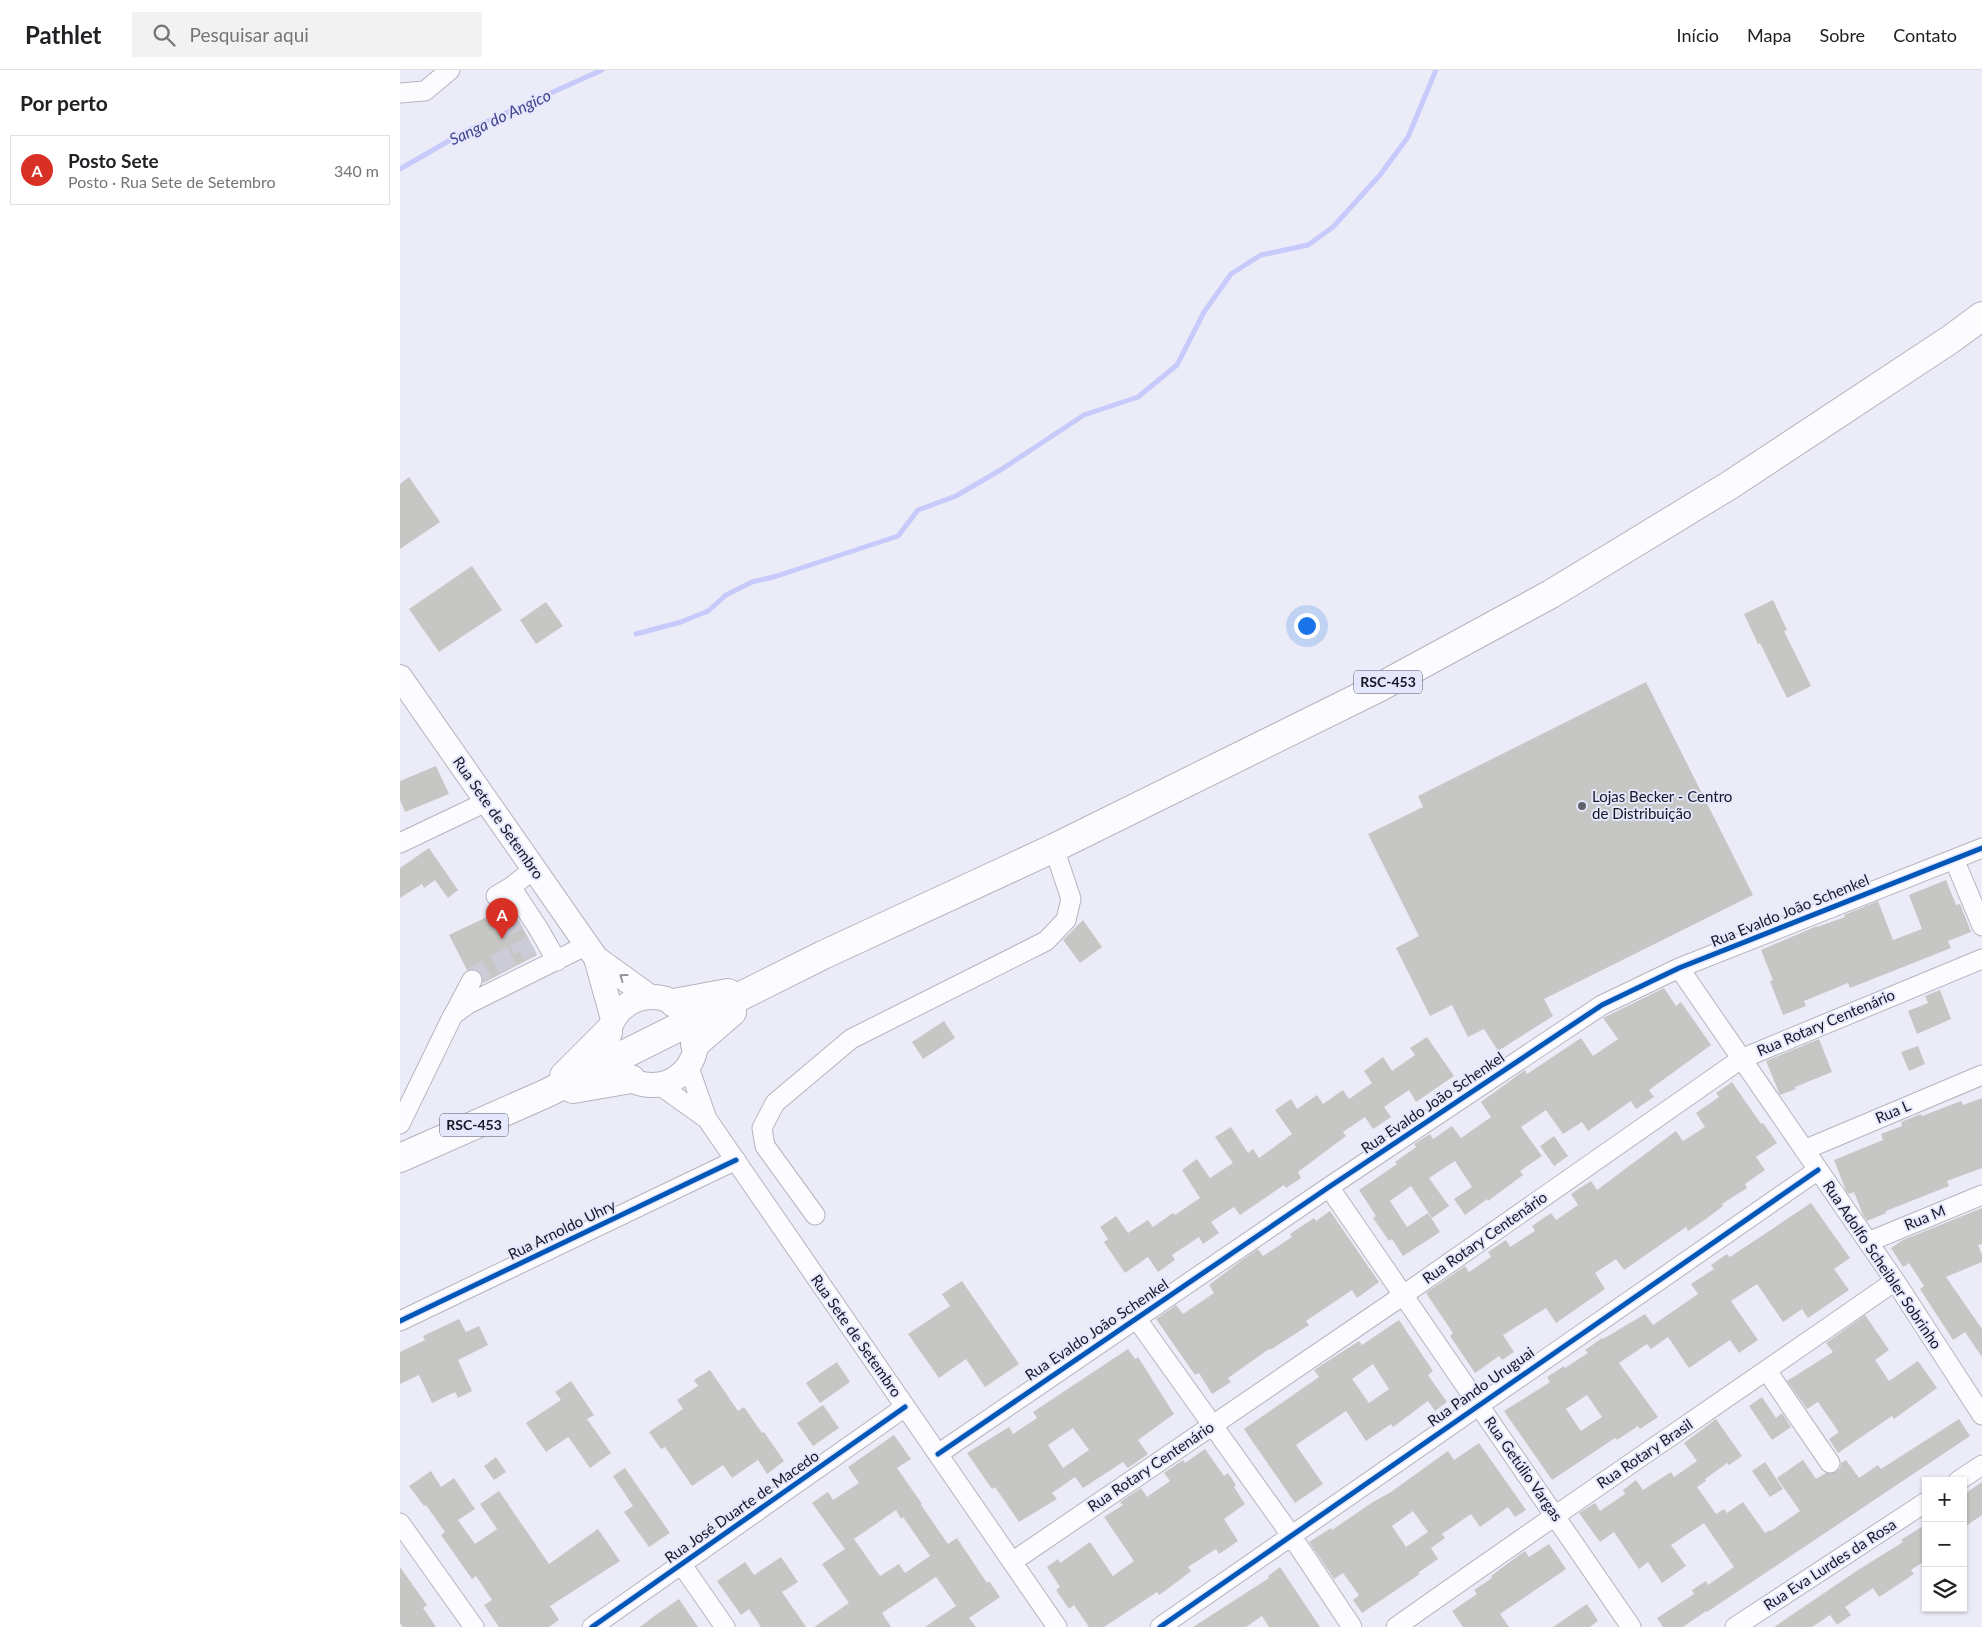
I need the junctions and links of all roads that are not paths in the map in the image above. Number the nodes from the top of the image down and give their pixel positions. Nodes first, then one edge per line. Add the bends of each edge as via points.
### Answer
1 (450, 70) edge
2 (400, 93) edge
3 (1982, 316) edge
4 (400, 677) edge
5 (486, 802) junction
6 (400, 843) edge
7 (1054, 848) junction
8 (1982, 848) edge
9 (1954, 859) junction
10 (534, 870) junction
11 (504, 892) junction
12 (564, 912) junction
13 (506, 916) tunnel mouth
14 (1982, 926) edge
15 (538, 937) junction
16 (592, 952) junction
17 (1982, 959) edge
18 (557, 962) junction
19 (1679, 968) junction
20 (472, 980) tunnel mouth
21 (453, 1015) junction
22 (611, 1026) junction
23 (680, 1026) junction
24 (1741, 1059) junction
25 (612, 1061) junction
26 (1982, 1075) edge
27 (631, 1079) junction
28 (658, 1084) junction
29 (547, 1093) junction
30 (707, 1118) junction
31 (400, 1124) edge
32 (1804, 1150) junction
33 (400, 1158) edge
34 (736, 1160) junction
35 (1818, 1170) junction
36 (1329, 1187) junction
37 (1982, 1195) edge
38 (815, 1215) dead end
39 (1868, 1242) junction
40 (1895, 1281) junction
41 (1402, 1296) junction
42 (1136, 1318) junction
43 (400, 1322) edge
44 (1766, 1371) junction
45 (1478, 1404) junction
46 (905, 1407) junction
47 (1982, 1414) edge
48 (1214, 1425) junction
49 (938, 1454) junction
50 (1830, 1463) dead end
51 (1982, 1465) edge
52 (1964, 1477) edge
53 (1922, 1505) edge
54 (1555, 1515) junction
55 (400, 1523) edge
56 (1291, 1535) junction
57 (1012, 1562) junction
58 (682, 1565) junction
59 (474, 1627) edge
60 (592, 1627) edge
61 (725, 1627) edge
62 (1057, 1627) edge
63 (1160, 1627) edge
64 (1352, 1627) edge
65 (1396, 1627) edge
66 (1631, 1627) edge
67 (1735, 1627) edge

1 - 2 street via 425,91
3 - 7 highway, RSC-453 via 1730,485 1551,594 1378,688
4 - 5 main road, Rua Sete de Setembro
5 - 6 street
5 - 10 main road, Rua Sete de Setembro
7 - 23 highway, RSC-453 via 822,955
7 - 38 street via 1071,898 1066,920 1046,940 851,1039 775,1103 762,1128 765,1146
8 - 9 street, Rua Evaldo João Schenkel
9 - 14 street
9 - 19 street, Rua Evaldo João Schenkel
10 - 11 street
10 - 12 main road, Rua Sete de Setembro
11 - 13 street
11 - 15 street
12 - 15 street
12 - 16 main road, Rua Sete de Setembro
15 - 18 street
16 - 18 street
16 - 22 main road, Rua Sete de Setembro
23 -> 16 main road, Rua Sete de Setembro
17 - 24 street, Rua Rotary Centenário
18 - 21 street via 468,1004
19 - 24 street, Rua Adolfo Scheibler Sobrinho
19 - 36 street, Rua Evaldo João Schenkel via 1602,1005
20 - 21 street
21 - 31 street
22 - 23 main road via 620,1010 639,998
22 - 25 main road, Rua Sete de Setembro via 608,1046
22 - 29 highway
23 - 25 highway, RSC-453
23 - 28 main road via 680,1074
23 - 30 street, Rua Sete de Setembro
24 - 32 street, Rua Adolfo Scheibler Sobrinho
24 - 41 street, Rua Rotary Centenário
25 - 27 main road
25 - 29 highway, RSC-453
26 - 32 street, Rua L
27 - 28 main road via 644,1084
27 - 29 highway
28 - 30 street, Rua Sete de Setembro
29 - 33 highway, RSC-453
30 - 34 street, Rua Sete de Setembro
32 - 35 street, Rua Adolfo Scheibler Sobrinho
34 - 43 street, Rua Arnoldo Uhry
34 - 46 street, Rua Sete de Setembro
35 - 39 street, Rua Adolfo Scheibler Sobrinho
35 - 45 street, Rua Pando Uruguai
36 - 41 street, Rua Getúlio Vargas
36 - 42 street, Rua Evaldo João Schenkel
37 - 39 street, Rua M
39 - 40 street, Rua Adolfo Scheibler Sobrinho
40 - 44 street, Rua Rotary Brasil
40 - 47 street, Rua Adolfo Scheibler Sobrinho
41 - 45 street, Rua Getúlio Vargas
41 - 48 street, Rua Rotary Centenário
42 - 48 street
42 - 49 street, Rua Evaldo João Schenkel
44 - 50 street
44 - 54 street, Rua Rotary Brasil
45 - 54 street, Rua Getúlio Vargas
45 - 56 street, Rua Pando Uruguai
46 - 49 street, Rua Sete de Setembro
46 - 58 street, Rua José Duarte de Macedo
48 - 56 street
48 - 57 street, Rua Rotary Centenário
49 - 57 street, Rua Sete de Setembro
51 - 52 street
53 - 67 street, Rua Eva Lurdes da Rosa
54 - 65 street, Rua Rotary Brasil
54 - 66 street, Rua Getúlio Vargas
55 - 59 street
56 - 63 street, Rua Pando Uruguai
56 - 64 street
57 - 62 street, Rua Sete de Setembro
58 - 60 street, Rua José Duarte de Macedo
58 - 61 street

